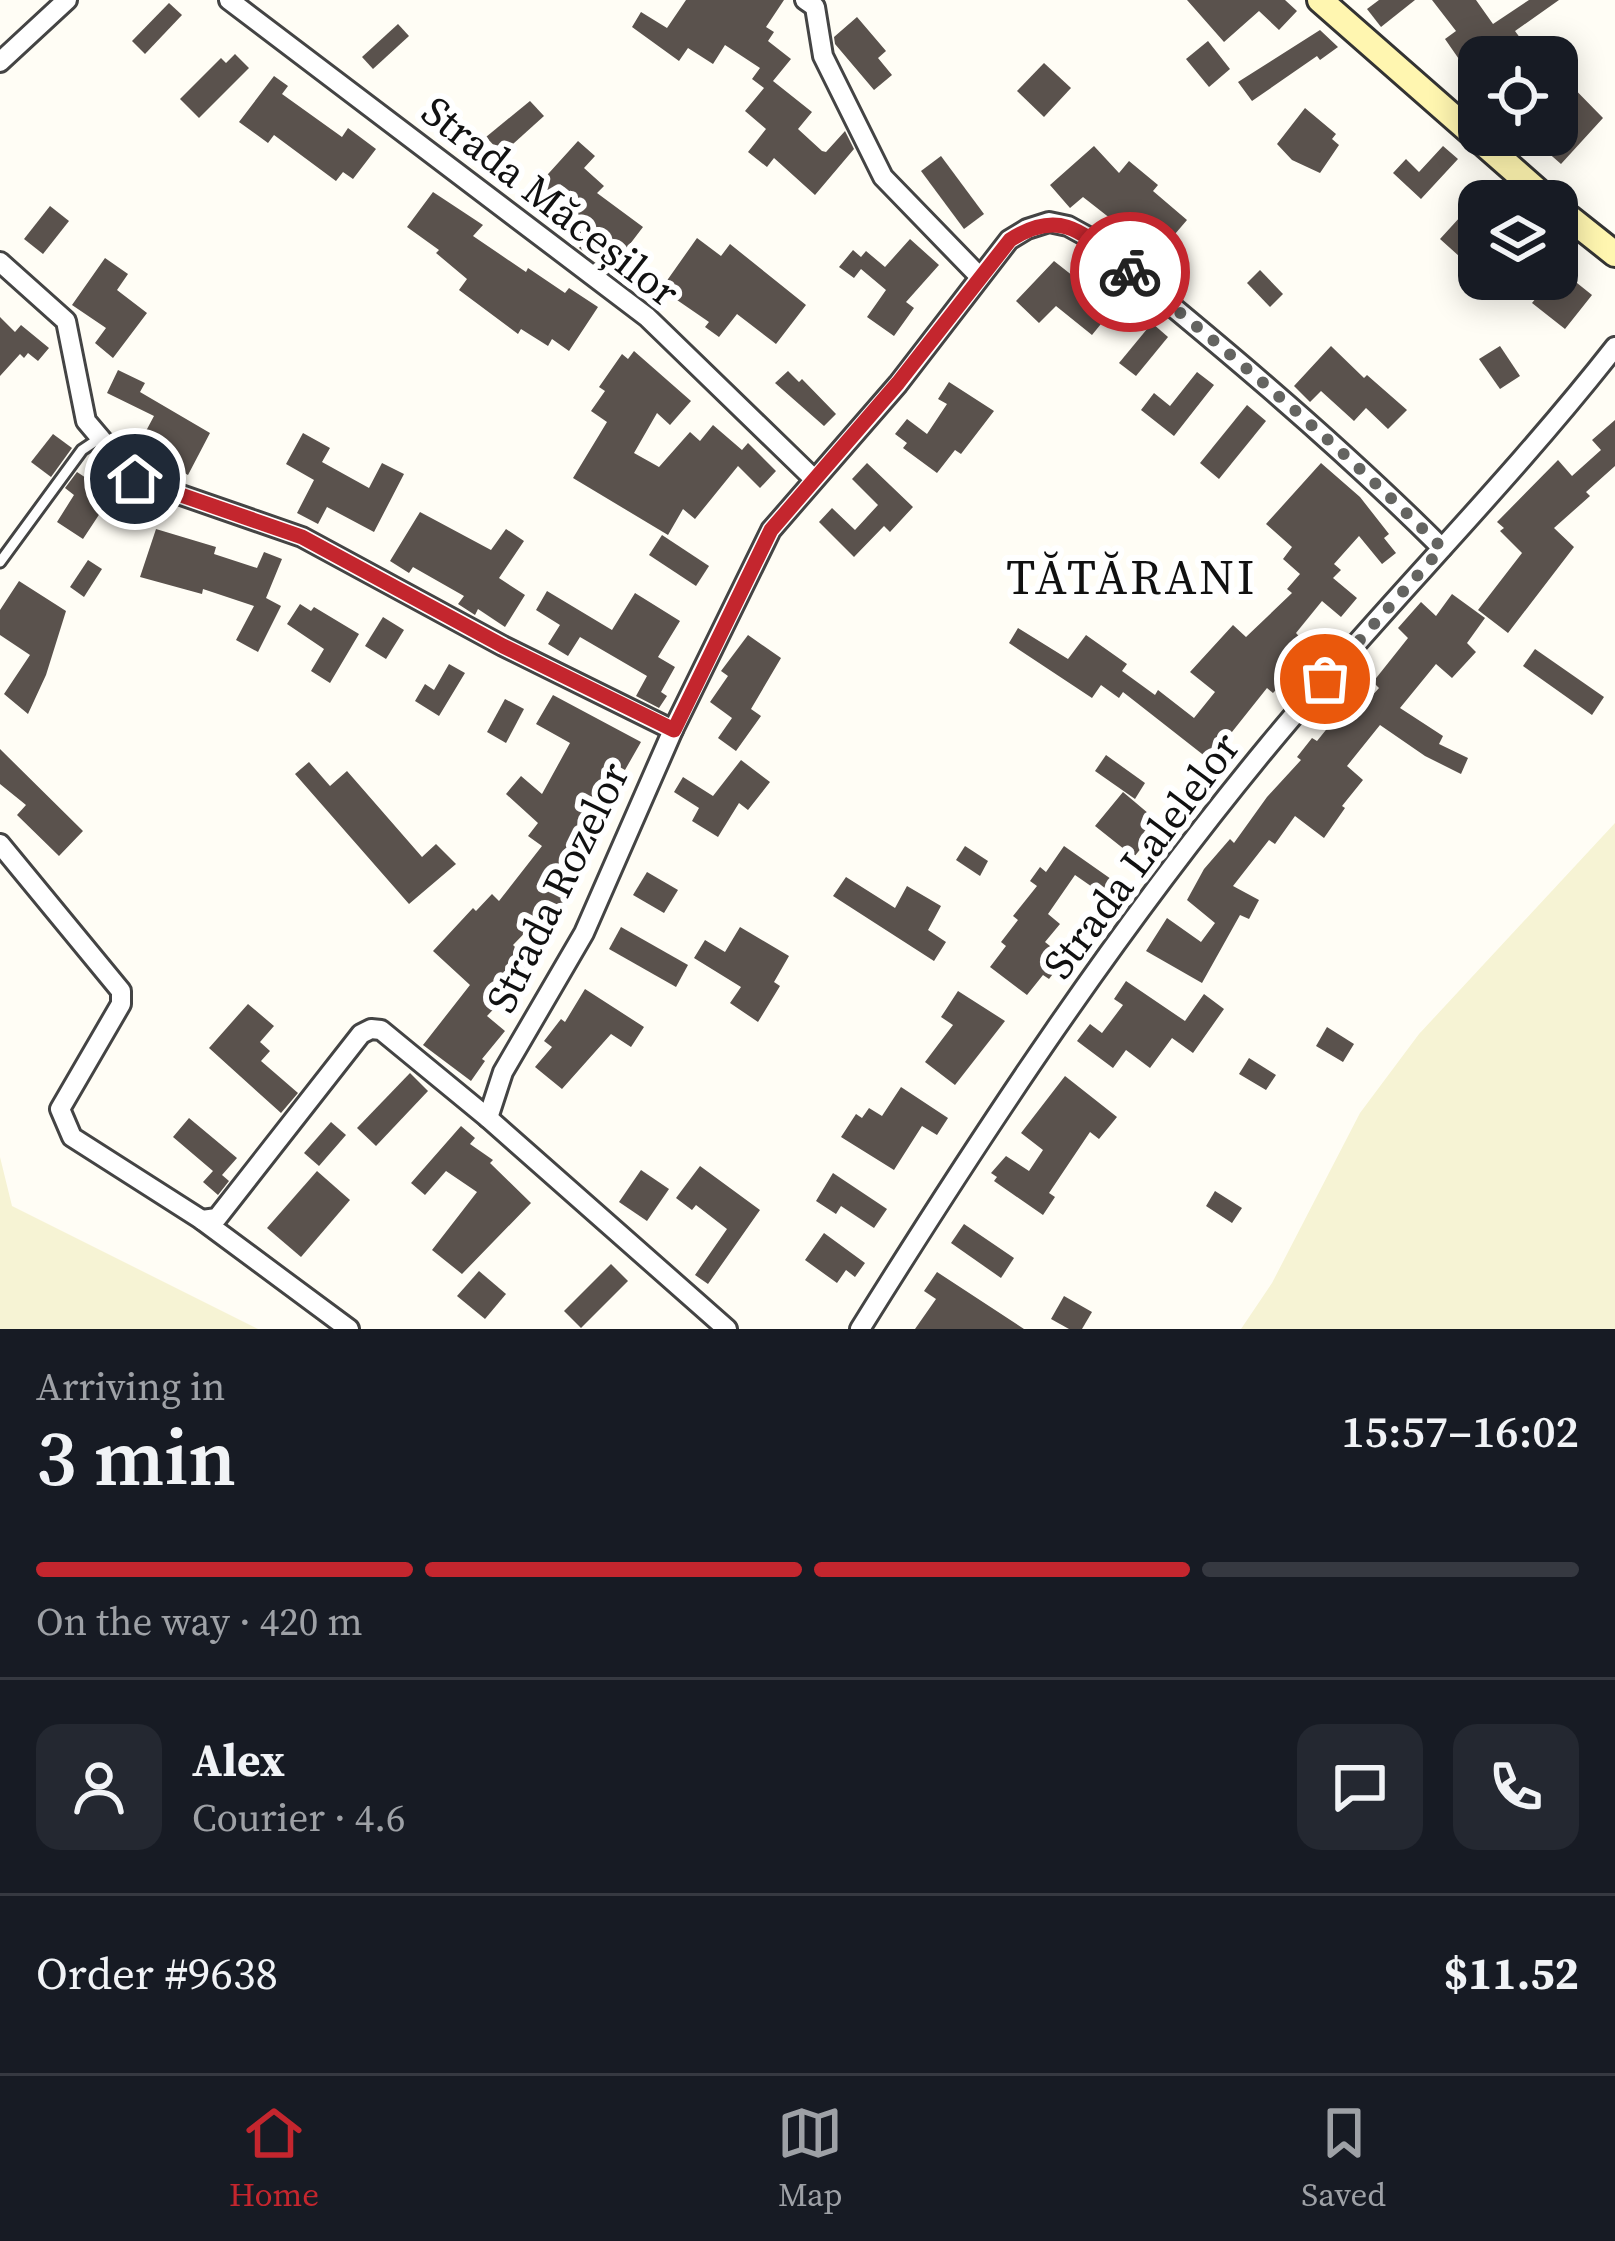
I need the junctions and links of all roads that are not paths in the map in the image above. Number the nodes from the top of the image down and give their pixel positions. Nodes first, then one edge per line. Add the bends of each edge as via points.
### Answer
1 (68, 0) edge
2 (229, 0) edge
3 (805, 0) edge
4 (1320, 0) edge
5 (0, 62) edge
6 (1526, 180) edge
7 (1578, 225) edge
8 (1615, 254) edge
9 (0, 262) edge
10 (979, 276) junction
11 (1615, 347) edge
12 (100, 438) junction
13 (813, 478) junction
14 (1442, 548) junction
15 (0, 562) edge
16 (674, 730) junction
17 (0, 844) edge
18 (488, 1118) junction
19 (202, 1220) junction
20 (349, 1329) edge
21 (728, 1329) edge
22 (860, 1329) edge

1 - 5 street
2 - 13 street, Strada Măceșilor via 647,317
3 - 10 street via 815,7 823,56 884,177
4 - 6 main road
7 - 8 main road
9 - 12 street via 66,321 86,422
10 - 13 street, Strada Rozelor
10 - 14 street, Strada Rozelor via 1027,229 1068,226 1258,376
11 - 14 street, Strada Lalelelor
12 - 15 lane via 82,450
12 - 16 street via 135,479 302,537
13 - 16 street, Strada Rozelor via 771,530
14 - 22 street, Strada Lalelelor via 1268,746 1120,933
16 - 18 street, Strada Rozelor via 584,933 502,1072
17 - 19 street via 121,992 60,1109 64,1126
18 - 19 street via 371,1029 217,1218
18 - 21 street
19 - 20 street

